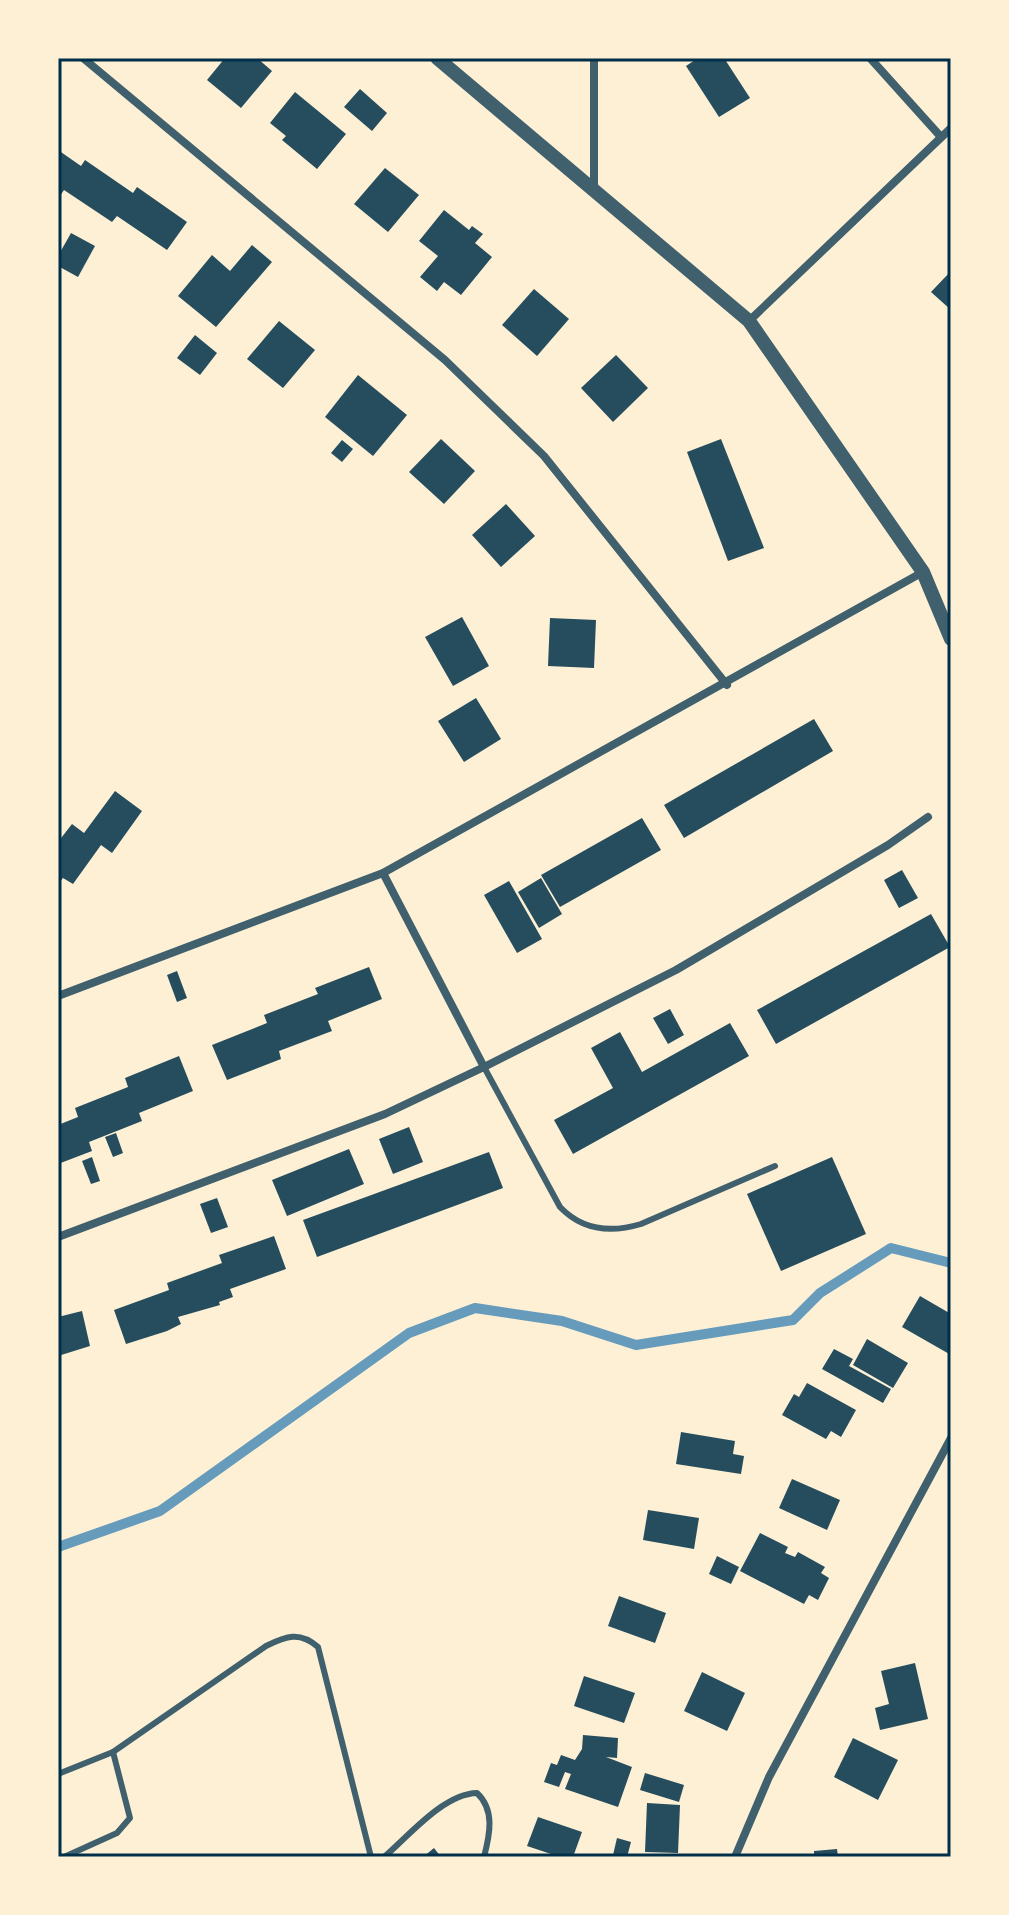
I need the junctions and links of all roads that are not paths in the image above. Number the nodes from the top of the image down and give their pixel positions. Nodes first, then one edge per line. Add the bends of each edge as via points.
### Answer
1 (83, 58) edge
2 (437, 58) edge
3 (594, 58) edge
4 (870, 58) edge
5 (951, 128) edge
6 (941, 137) junction
7 (594, 191) junction
8 (749, 321) junction
9 (923, 572) junction
10 (951, 639) edge
11 (727, 685) junction
12 (928, 817) dead end
13 (383, 873) junction
14 (58, 996) edge
15 (484, 1067) junction
16 (775, 1166) dead end
17 (58, 1237) edge
18 (951, 1438) edge
19 (113, 1752) junction
20 (58, 1774) edge
21 (64, 1857) edge
22 (371, 1857) edge
23 (384, 1857) edge
24 (484, 1857) edge
25 (735, 1857) edge

1 - 11 street via 433,350 544,456
2 - 7 street
3 - 7 street
4 - 6 street
5 - 6 street
6 - 8 street
7 - 8 street
8 - 9 street
9 - 10 street
9 - 11 street
11 - 13 street
12 - 15 street via 676,970
13 - 14 street
13 - 15 street
15 - 16 lane via 560,1207 581,1223 622,1230
15 - 17 street via 385,1114
18 - 25 street via 769,1777
19 - 20 lane
19 - 21 lane via 130,1818 117,1833
19 - 22 lane via 266,1646 300,1636 318,1647
23 - 24 lane via 463,1793 477,1793 487,1803 490,1820

